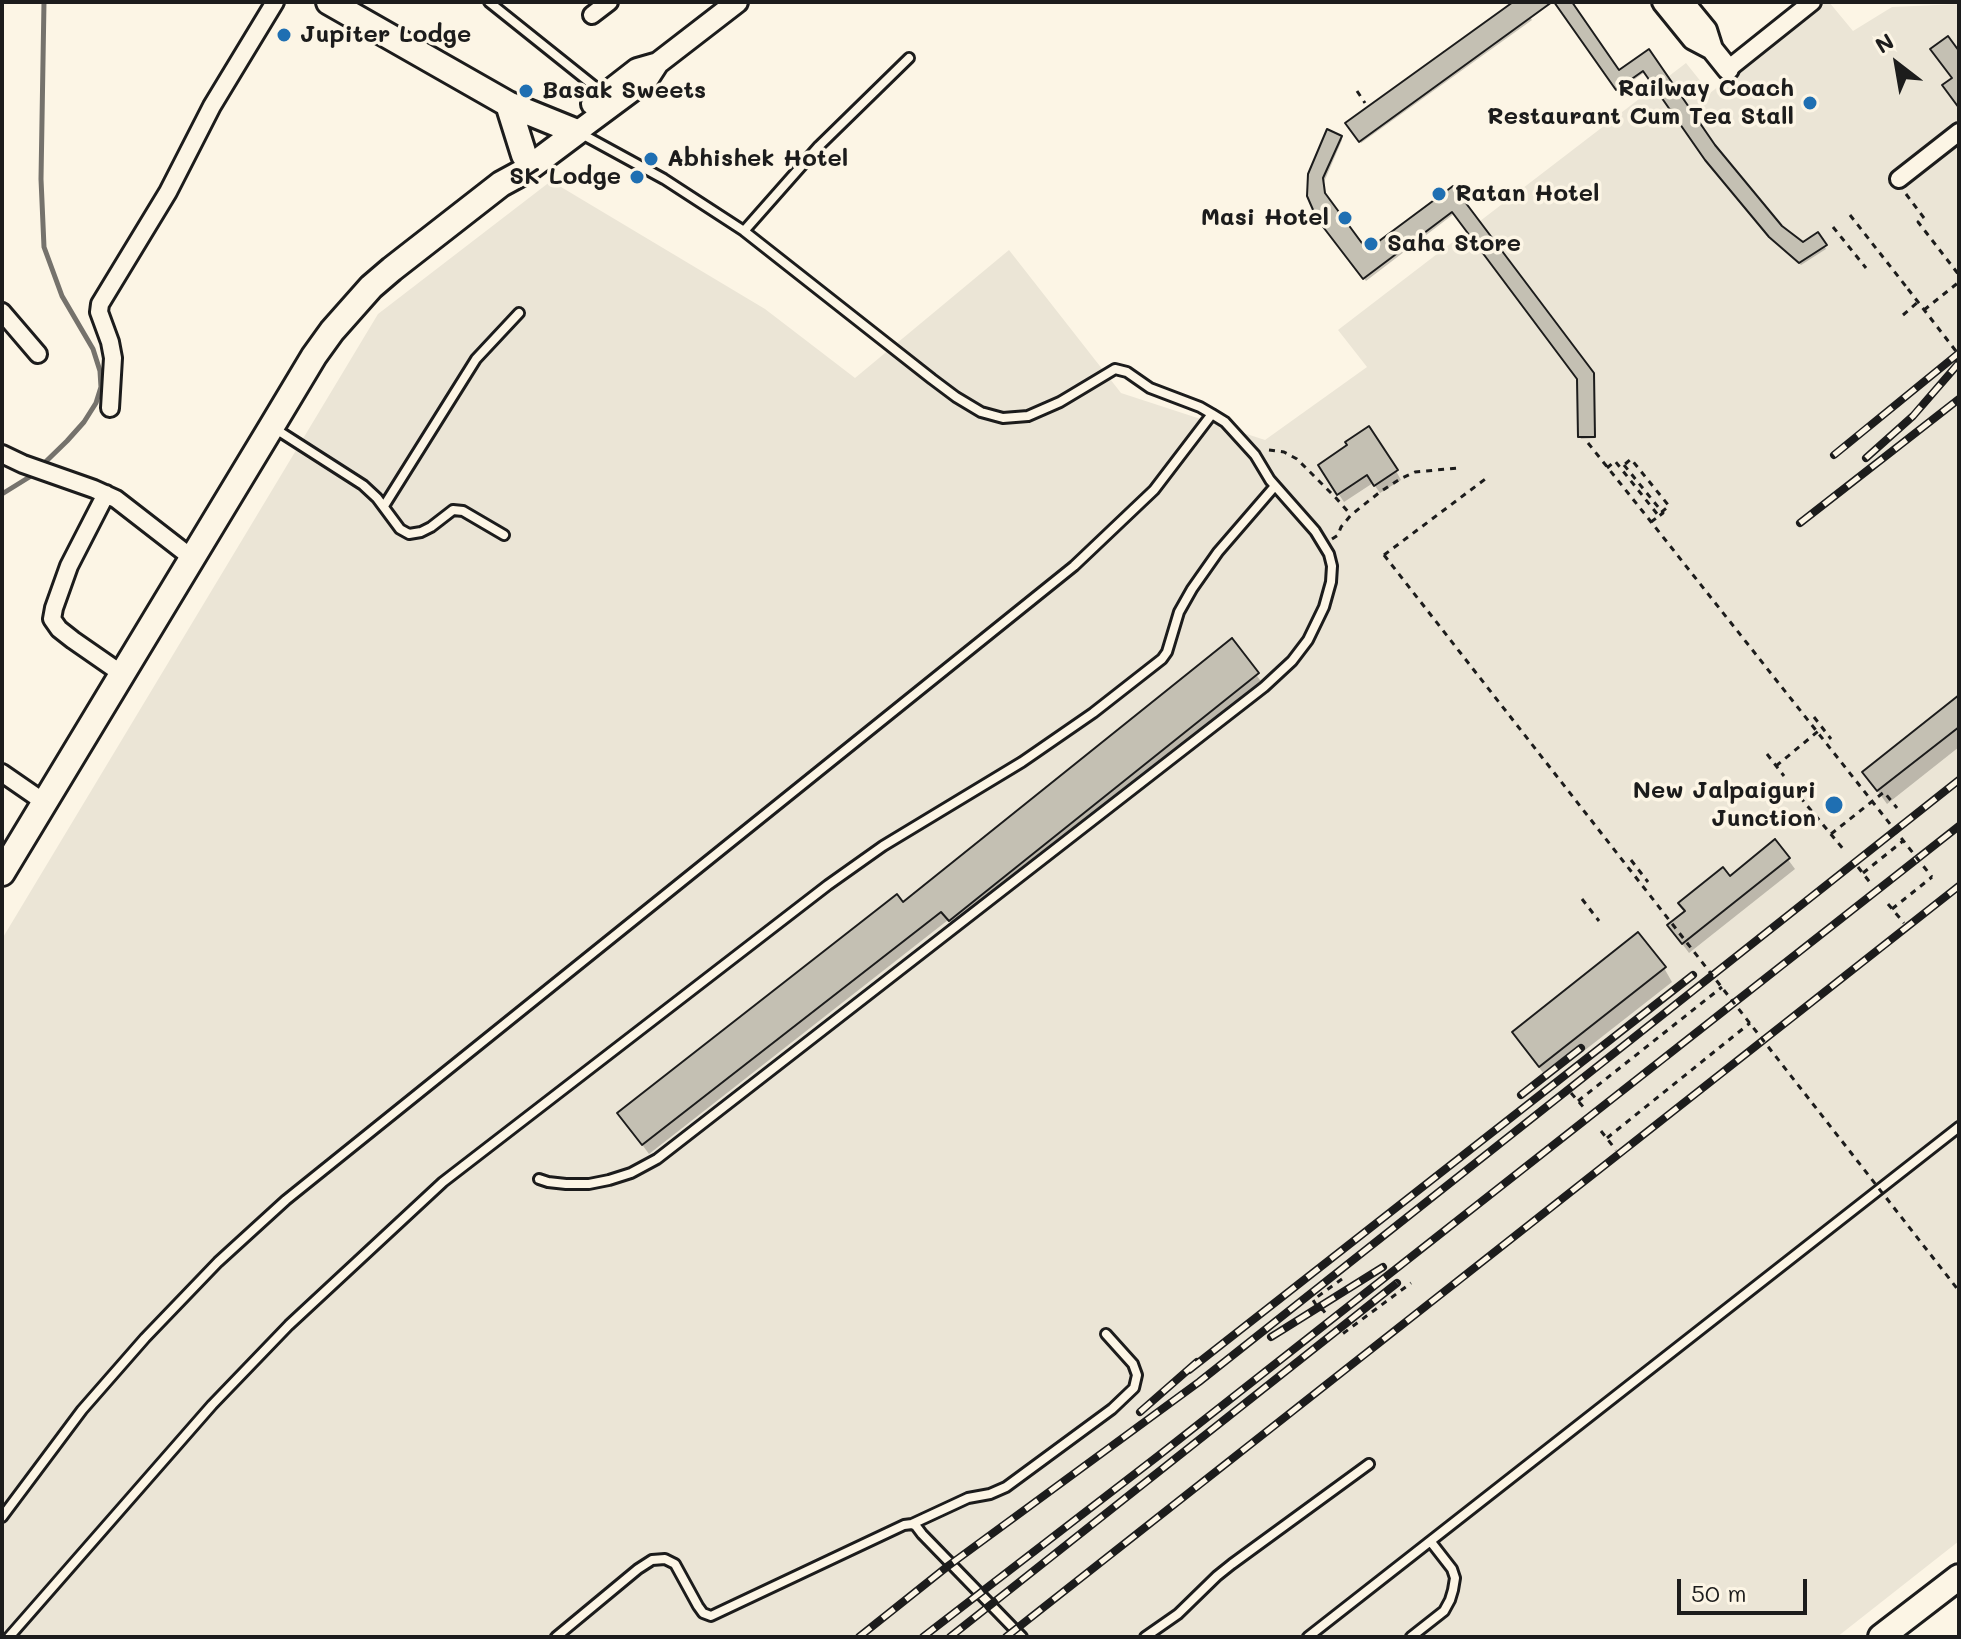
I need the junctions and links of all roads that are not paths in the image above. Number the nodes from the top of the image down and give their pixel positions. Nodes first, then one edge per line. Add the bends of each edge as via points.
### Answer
1 (275, 2) edge
2 (329, 2) edge
3 (489, 2) edge
4 (609, 2) edge
5 (737, 2) edge
6 (1663, 2) edge
7 (1683, 2) edge
8 (1812, 2) edge
9 (592, 15) dead end
10 (1712, 49) junction
11 (909, 58) dead end
12 (658, 63) junction
13 (1728, 69) joint
14 (604, 94) junction
15 (508, 104) junction
16 (573, 124) junction
17 (1959, 132) edge
18 (524, 155) junction
19 (501, 184) junction
20 (1902, 186) road end
21 (744, 231) junction
22 (2, 312) edge
23 (519, 313) dead end
24 (38, 354) dead end
25 (110, 408) dead end
26 (1212, 414) junction
27 (272, 426) junction
28 (2, 454) edge
29 (1275, 486) junction
30 (106, 494) junction
31 (384, 506) junction
32 (504, 535) dead end
33 (192, 558) junction
34 (122, 674) junction
35 (2, 773) edge
36 (44, 802) junction
37 (2, 873) edge
38 (1959, 1127) edge
39 (539, 1179) dead end
40 (1106, 1334) dead end
41 (1369, 1464) dead end
42 (2, 1517) edge
43 (912, 1524) junction
44 (1431, 1542) junction
45 (1959, 1577) edge
46 (9, 1637) edge
47 (556, 1637) edge
48 (1022, 1637) edge
49 (1145, 1637) edge
50 (1308, 1637) edge
51 (1411, 1637) edge
52 (1881, 1637) edge

1 - 25 street via 100,304 113,358
2 - 15 main road
3 - 14 lane
4 - 9 street
5 - 12 street
6 - 10 street via 1693,39
7 - 10 street via 1706,30
8 - 13 street
10 - 13 street
11 - 21 lane via 819,146
12 - 14 street via 637,69
12 - 16 street via 647,80
14 - 16 street
15 - 16 main road
15 - 18 main road
16 - 18 main road
16 - 19 main road via 525,171
16 - 21 lane
17 - 20 street
18 - 19 main road via 506,169
19 - 27 main road via 361,297 314,356
21 - 26 lane via 956,397 992,416 1015,418 1045,410 1115,369
22 - 24 street
23 - 31 lane via 476,359
26 - 29 lane via 1255,455
26 - 42 lane via 1154,490 1074,566 286,1200 145,1338 82,1410
27 - 31 lane via 363,485
27 - 33 main road
28 - 30 street
29 - 39 lane via 1324,544 1332,566 1324,607 1292,661 657,1159 599,1182
29 - 46 lane via 1192,589 1162,659 1022,762 828,885 443,1182 289,1325 212,1405
30 - 33 street
30 - 34 street via 69,566 52,619
31 - 32 lane via 409,534 453,510
33 - 34 main road
34 - 36 main road
35 - 36 street
36 - 37 main road
38 - 44 lane
40 - 43 lane via 1133,1364 1134,1388 1006,1487
41 - 49 lane via 1232,1564
43 - 47 lane via 711,1616 698,1606 675,1564 652,1560
43 - 48 lane
44 - 50 lane
44 - 51 lane via 1452,1569 1453,1590 1444,1611
45 - 52 main road

